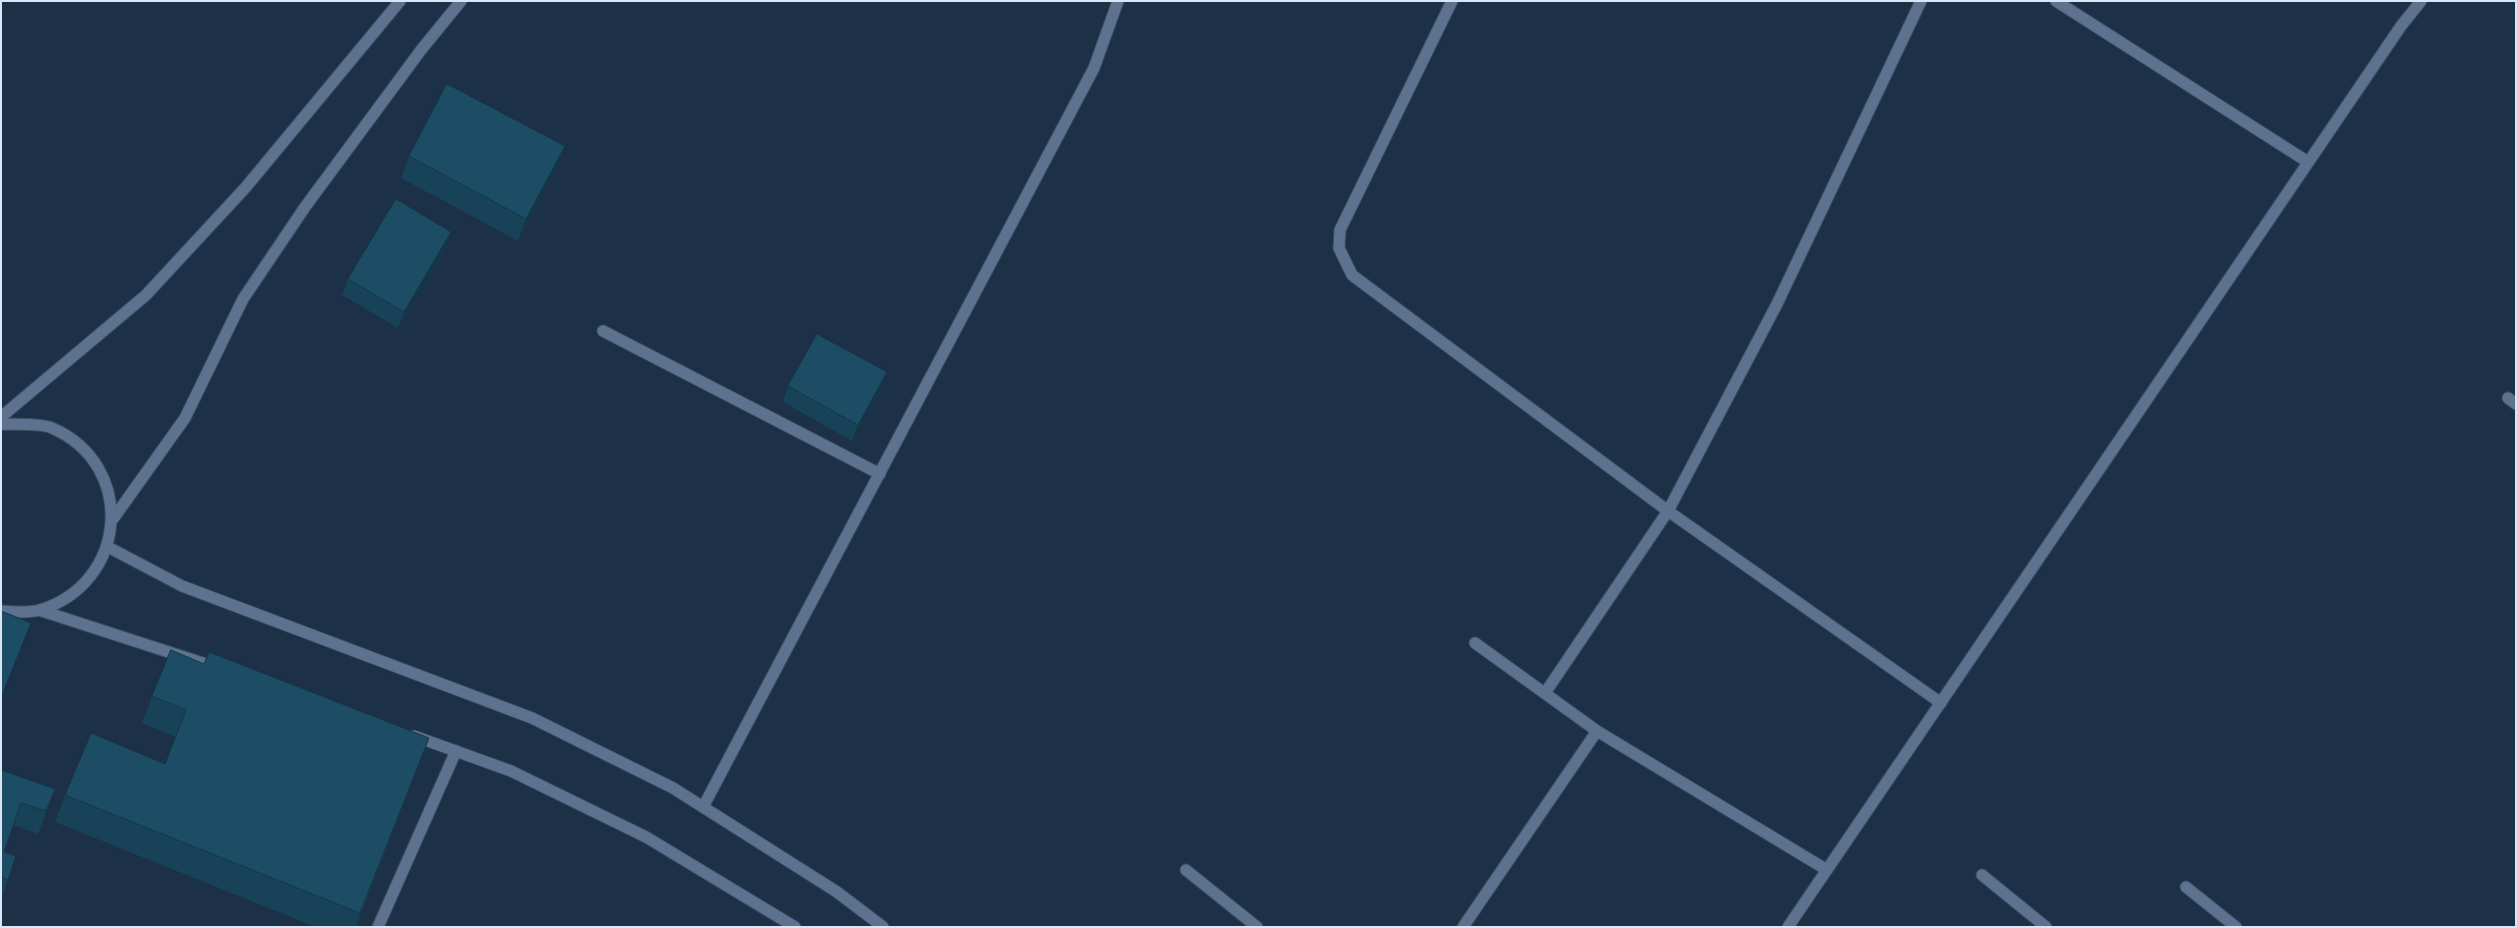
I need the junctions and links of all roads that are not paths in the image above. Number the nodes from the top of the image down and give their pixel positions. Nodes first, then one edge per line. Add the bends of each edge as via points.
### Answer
1 (400, 1) edge
2 (461, 1) edge
3 (1452, 1) edge
4 (1921, 1) edge
5 (2056, 1) edge
6 (2422, 1) edge
7 (1113, 3) edge
8 (2308, 162) junction
9 (603, 331) dead end
10 (1, 417) edge
11 (1, 424) edge
12 (880, 474) junction
13 (1668, 511) junction
14 (113, 519) junction
15 (108, 547) junction
16 (40, 610) junction
17 (1, 611) edge
18 (1475, 644) dead end
19 (226, 671) edge
20 (1545, 692) junction
21 (1941, 703) junction
22 (1597, 731) junction
23 (404, 732) edge
24 (456, 751) junction
25 (703, 807) junction
26 (1186, 870) dead end
27 (1827, 870) junction
28 (1982, 875) dead end
29 (2186, 887) dead end
30 (378, 927) edge
31 (795, 927) edge
32 (883, 927) edge
33 (1257, 927) edge
34 (1463, 927) edge
35 (1788, 927) edge
36 (2046, 927) edge
37 (2236, 927) edge

1 - 10 street via 246,187 146,295
2 - 14 street via 421,50 305,207 243,299 185,418
3 - 13 street via 1340,230 1339,248 1352,276
4 - 13 street via 1777,304
5 - 8 street
6 - 8 street via 2401,26
7 - 12 street via 1094,68
8 - 21 street
9 - 12 street
11 - 14 street via 51,427 78,443 96,464 109,492
12 - 25 street
13 - 20 street
13 - 21 street
14 - 15 street
15 - 16 street via 97,569 71,596
15 - 25 street via 182,586 532,718 673,788
16 - 17 street
16 - 19 street
18 - 20 street
20 - 22 street
21 - 27 street
22 - 27 street
22 - 34 street
23 - 24 street
24 - 30 street
24 - 31 street via 512,771 646,837
25 - 32 street via 837,892
26 - 33 street
27 - 35 street
28 - 36 street
29 - 37 street

